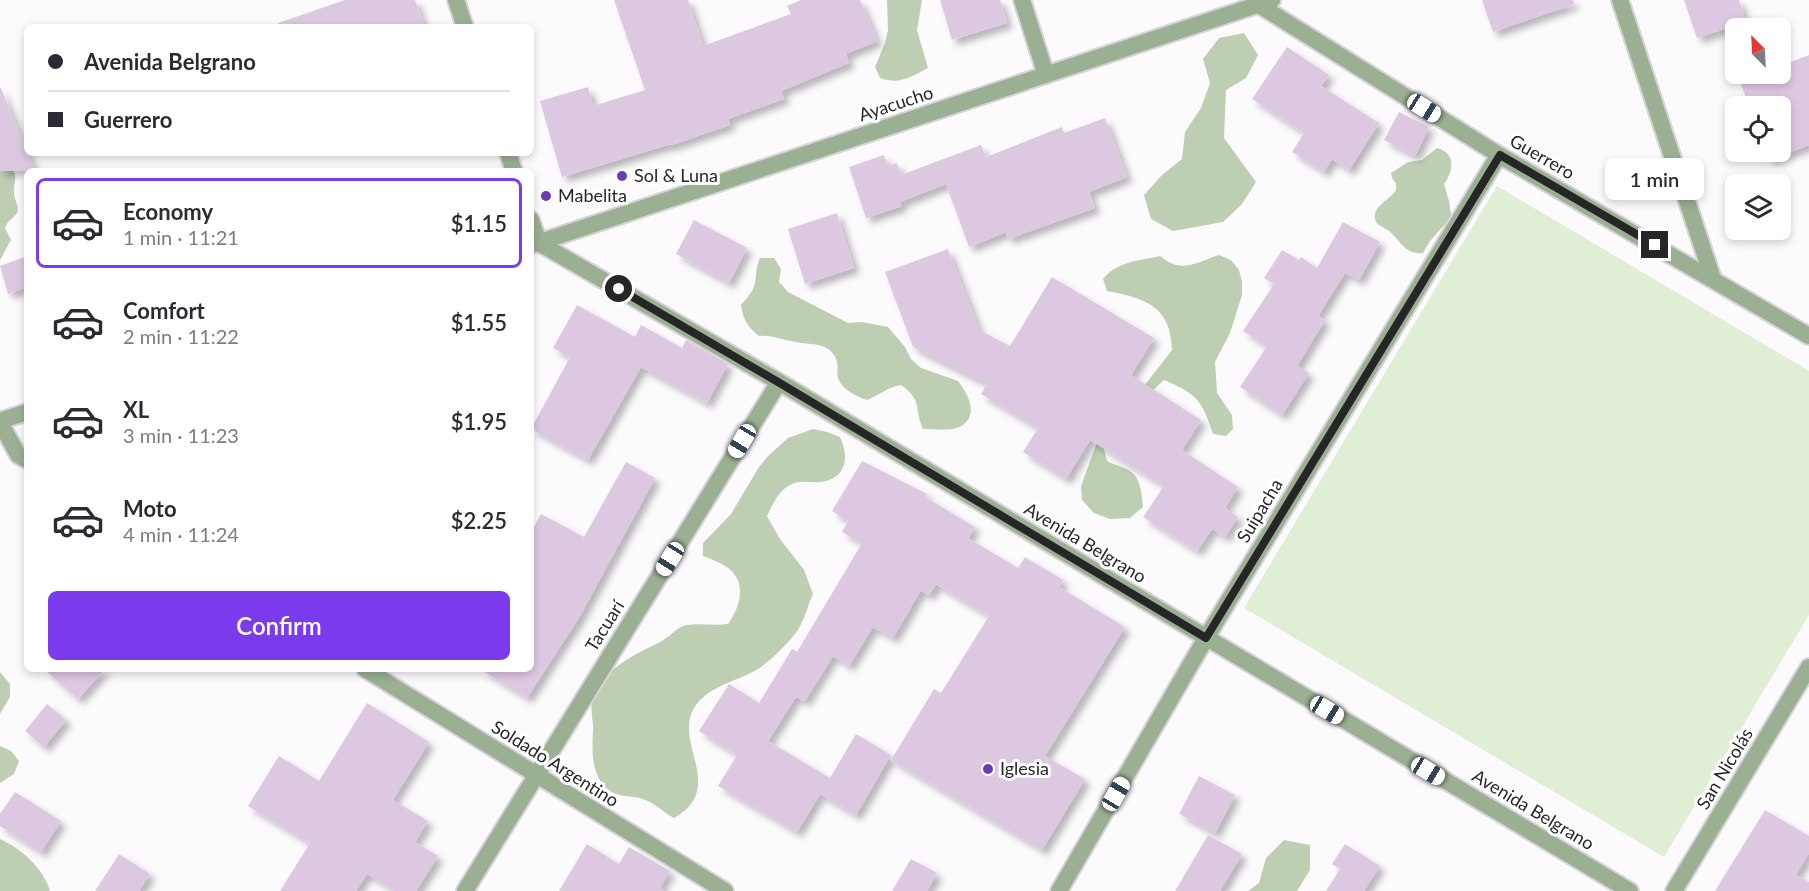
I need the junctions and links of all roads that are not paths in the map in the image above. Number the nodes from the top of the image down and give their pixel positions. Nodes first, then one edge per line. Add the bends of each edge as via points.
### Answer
1 (456, 0) edge
2 (1022, 0) edge
3 (1620, 0) edge
4 (1266, 2) edge
5 (464, 24) edge
6 (1046, 75) junction
7 (1500, 155) junction
8 (535, 244) edge
9 (1713, 279) junction
10 (1809, 336) edge
11 (778, 382) junction
12 (24, 413) edge
13 (0, 421) edge
14 (24, 458) edge
15 (1206, 638) junction
16 (1809, 667) edge
17 (370, 672) edge
18 (536, 775) junction
19 (465, 891) edge
20 (725, 891) edge
21 (1059, 891) edge
22 (1630, 891) edge
23 (1674, 891) edge

1 - 5 street
2 - 6 street
3 - 9 street
4 - 6 street, Ayacucho
4 - 7 street, Guerrero
6 - 8 street, Ayacucho
7 - 9 street, Guerrero
7 - 15 street, Suipacha
8 - 11 street, Avenida Belgrano
9 - 10 street, Guerrero
11 - 15 street, Avenida Belgrano
11 - 18 street, Tacuarí
12 - 13 street
13 - 14 street via 18,455
15 - 21 street, Suipacha
15 - 22 street, Avenida Belgrano
16 - 23 street, San Nicolás
17 - 18 street, Soldado Argentino
18 - 19 street, Tacuarí
18 - 20 street, Soldado Argentino

